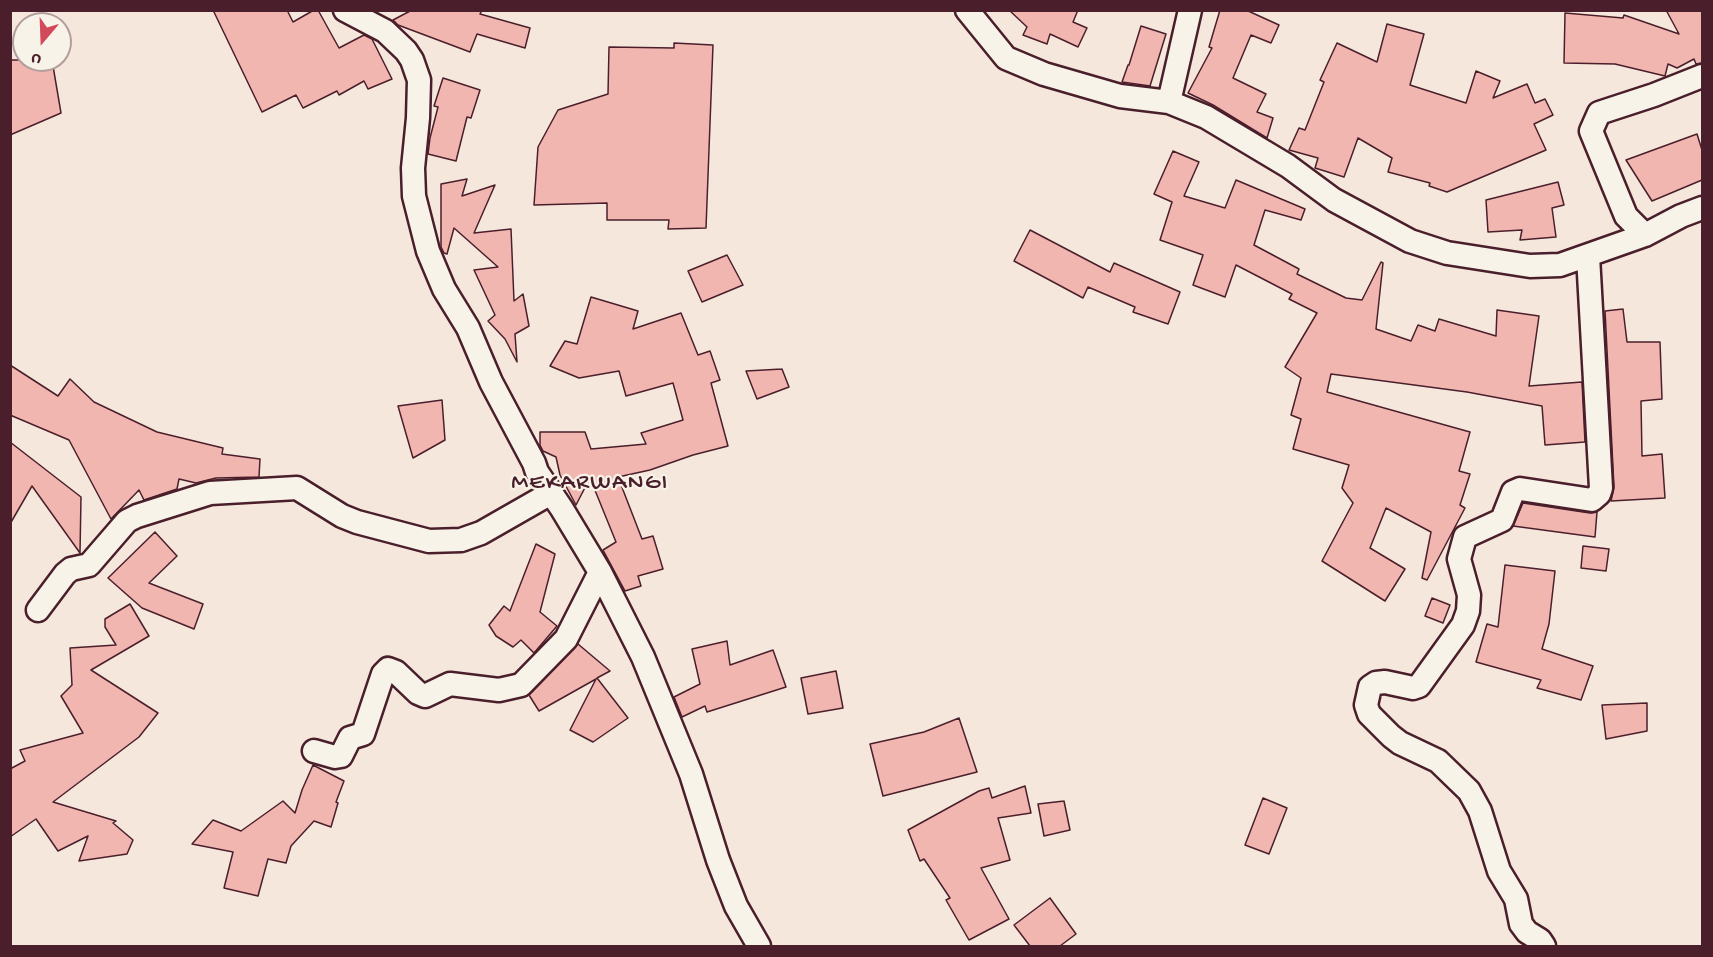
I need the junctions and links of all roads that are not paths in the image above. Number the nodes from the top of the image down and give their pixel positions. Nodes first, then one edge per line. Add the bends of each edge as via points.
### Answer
1 (345, 10) edge
2 (967, 10) edge
3 (1190, 10) edge
4 (1702, 76) edge
5 (1169, 102) junction
6 (1702, 208) edge
7 (1644, 235) junction
8 (1588, 256) junction
9 (551, 493) junction
10 (600, 572) junction
11 (38, 610) dead end
12 (315, 751) dead end
13 (759, 946) edge
14 (1544, 946) edge

1 - 9 street via 385,31 412,60 419,80 414,196 428,251 444,289 468,328 496,394
2 - 5 street via 1006,58 1044,74 1120,96
3 - 5 street
4 - 7 street via 1599,113 1591,130 1626,216
5 - 8 street via 1206,117 1288,166 1334,200 1410,241 1447,253 1530,266 1560,265
6 - 7 street
7 - 8 street
8 - 14 street via 1599,494 1592,500 1520,489 1513,492 1502,520 1466,537 1459,559 1469,595 1463,625 1419,686 1376,683 1370,687 1366,705 1369,714 1391,736 1438,761 1469,791 1480,811 1499,871 1516,899 1521,924
9 - 10 street
9 - 11 street via 482,533 461,540 429,541 342,516 297,488 210,493 127,521 89,565 65,573
10 - 12 street via 566,639 521,685 499,690 450,684 425,696 388,669 363,734 350,738 341,756
10 - 13 street via 666,711 736,906

